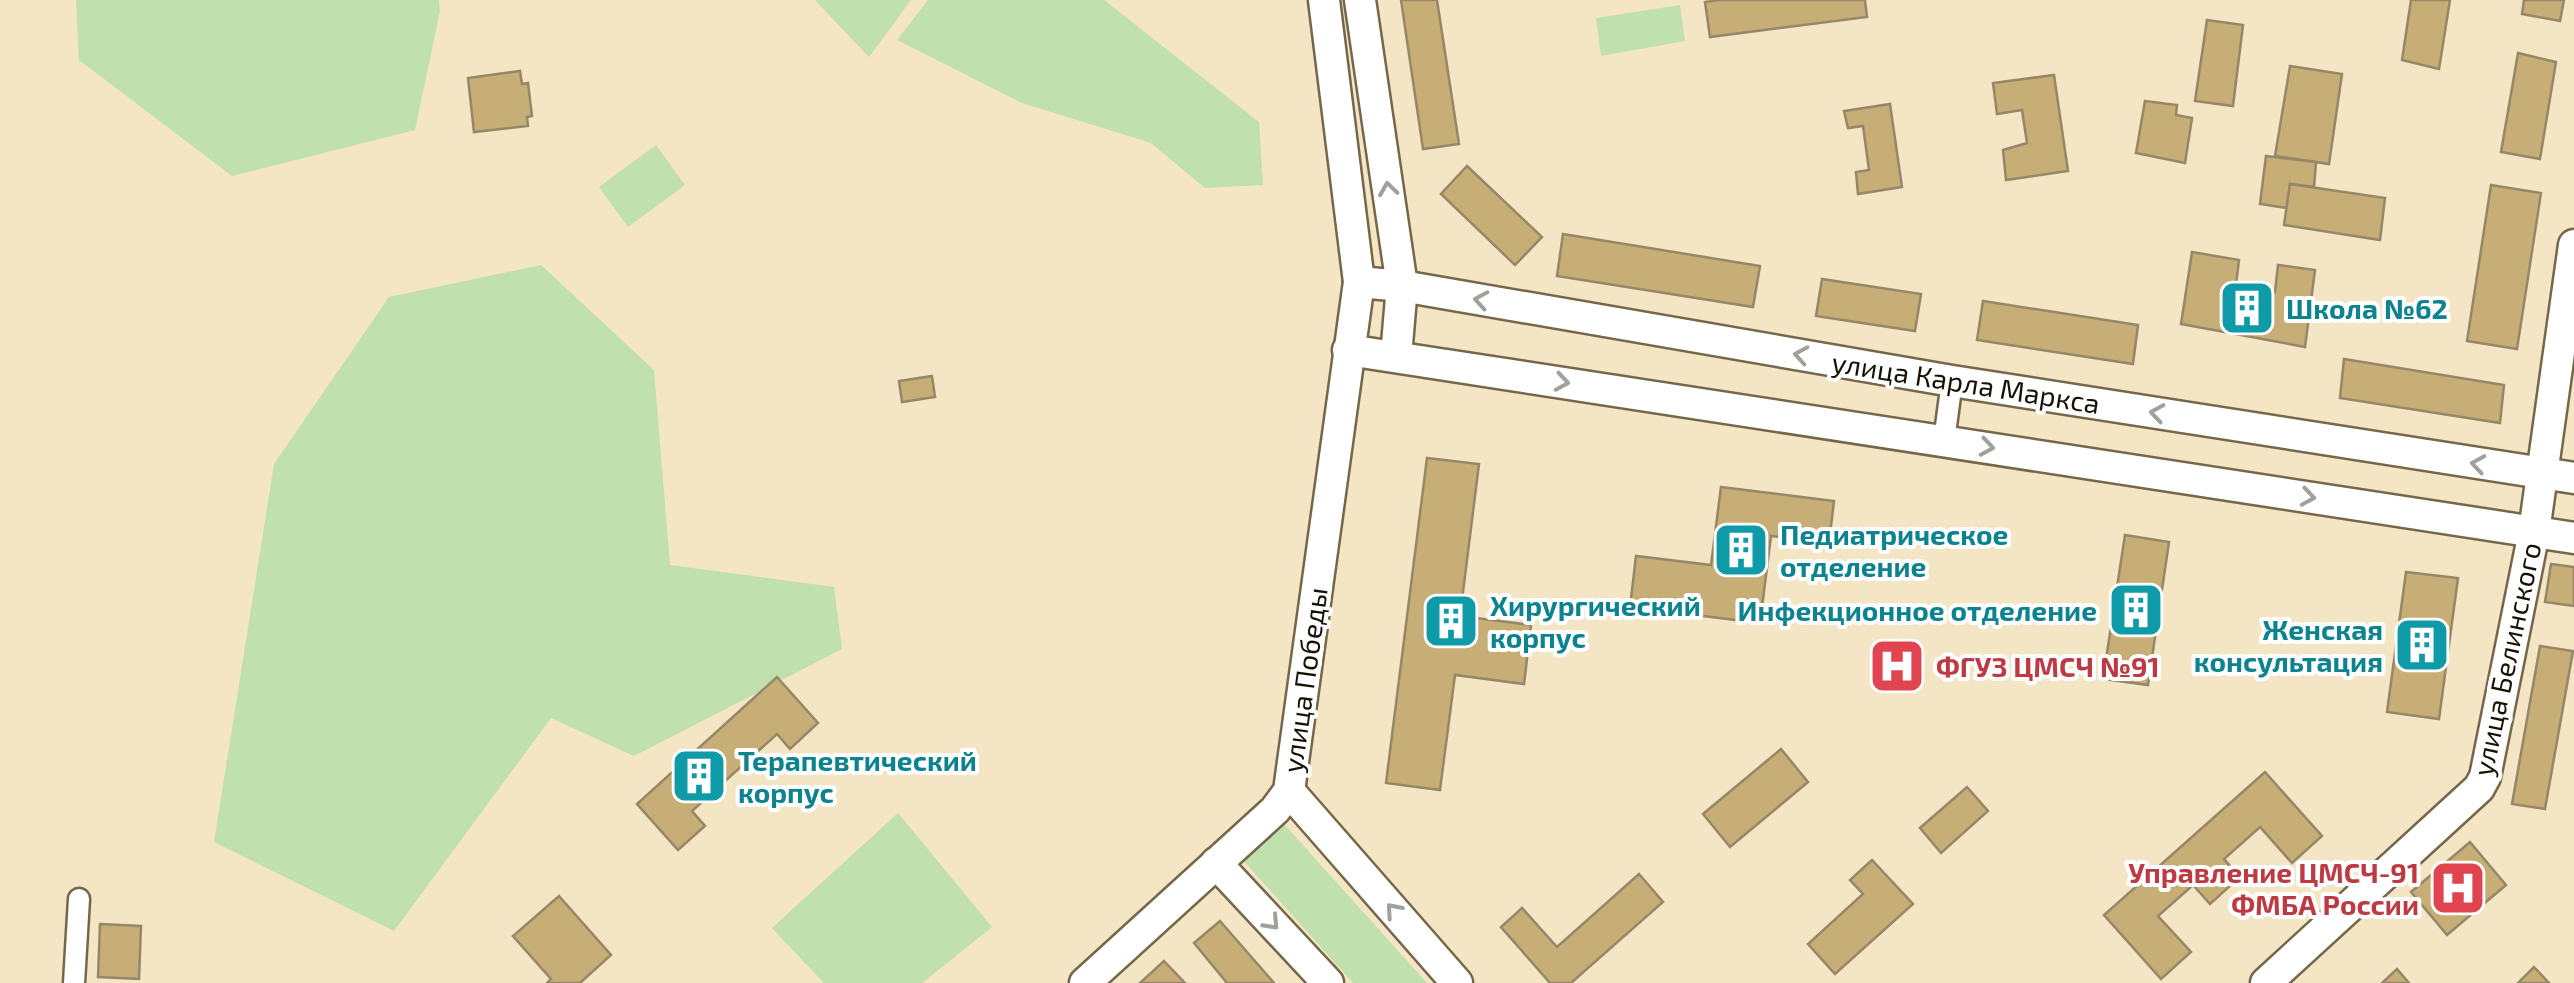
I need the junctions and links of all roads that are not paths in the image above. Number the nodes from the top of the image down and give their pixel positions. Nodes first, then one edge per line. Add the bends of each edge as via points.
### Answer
1 (1324, 0) edge
2 (1360, 0) edge
3 (2574, 245) edge
4 (1359, 282) junction
5 (1402, 286) junction
6 (1348, 350) junction
7 (1396, 356) junction
8 (1952, 382) junction
9 (1944, 440) junction
10 (2541, 473) junction
11 (2574, 478) edge
12 (2534, 532) junction
13 (2574, 538) edge
14 (1288, 791) junction
15 (1216, 863) junction
16 (79, 898) dead end
17 (74, 983) edge
18 (1084, 983) edge
19 (1328, 983) edge
20 (1457, 983) edge
21 (2266, 983) edge

1 - 4 main road, улица Победы
5 -> 2 main road
3 - 10 main road, улица Белинского
4 - 5 main road, улица Карла Маркса
4 - 6 main road, улица Победы
5 - 7 main road
8 -> 5 main road, улица Карла Маркса
6 - 7 main road
6 - 14 main road, улица Победы
7 -> 9 main road
8 - 9 street
10 -> 8 main road, улица Карла Маркса
9 -> 12 main road
10 - 11 main road, улица Карла Маркса
10 - 12 main road, улица Белинского
12 - 13 main road
12 - 21 main road, улица Белинского via 2479,788
14 - 15 main road, улица Победы
20 -> 14 main road
15 - 18 main road, улица Победы
15 -> 19 main road
16 - 17 street

